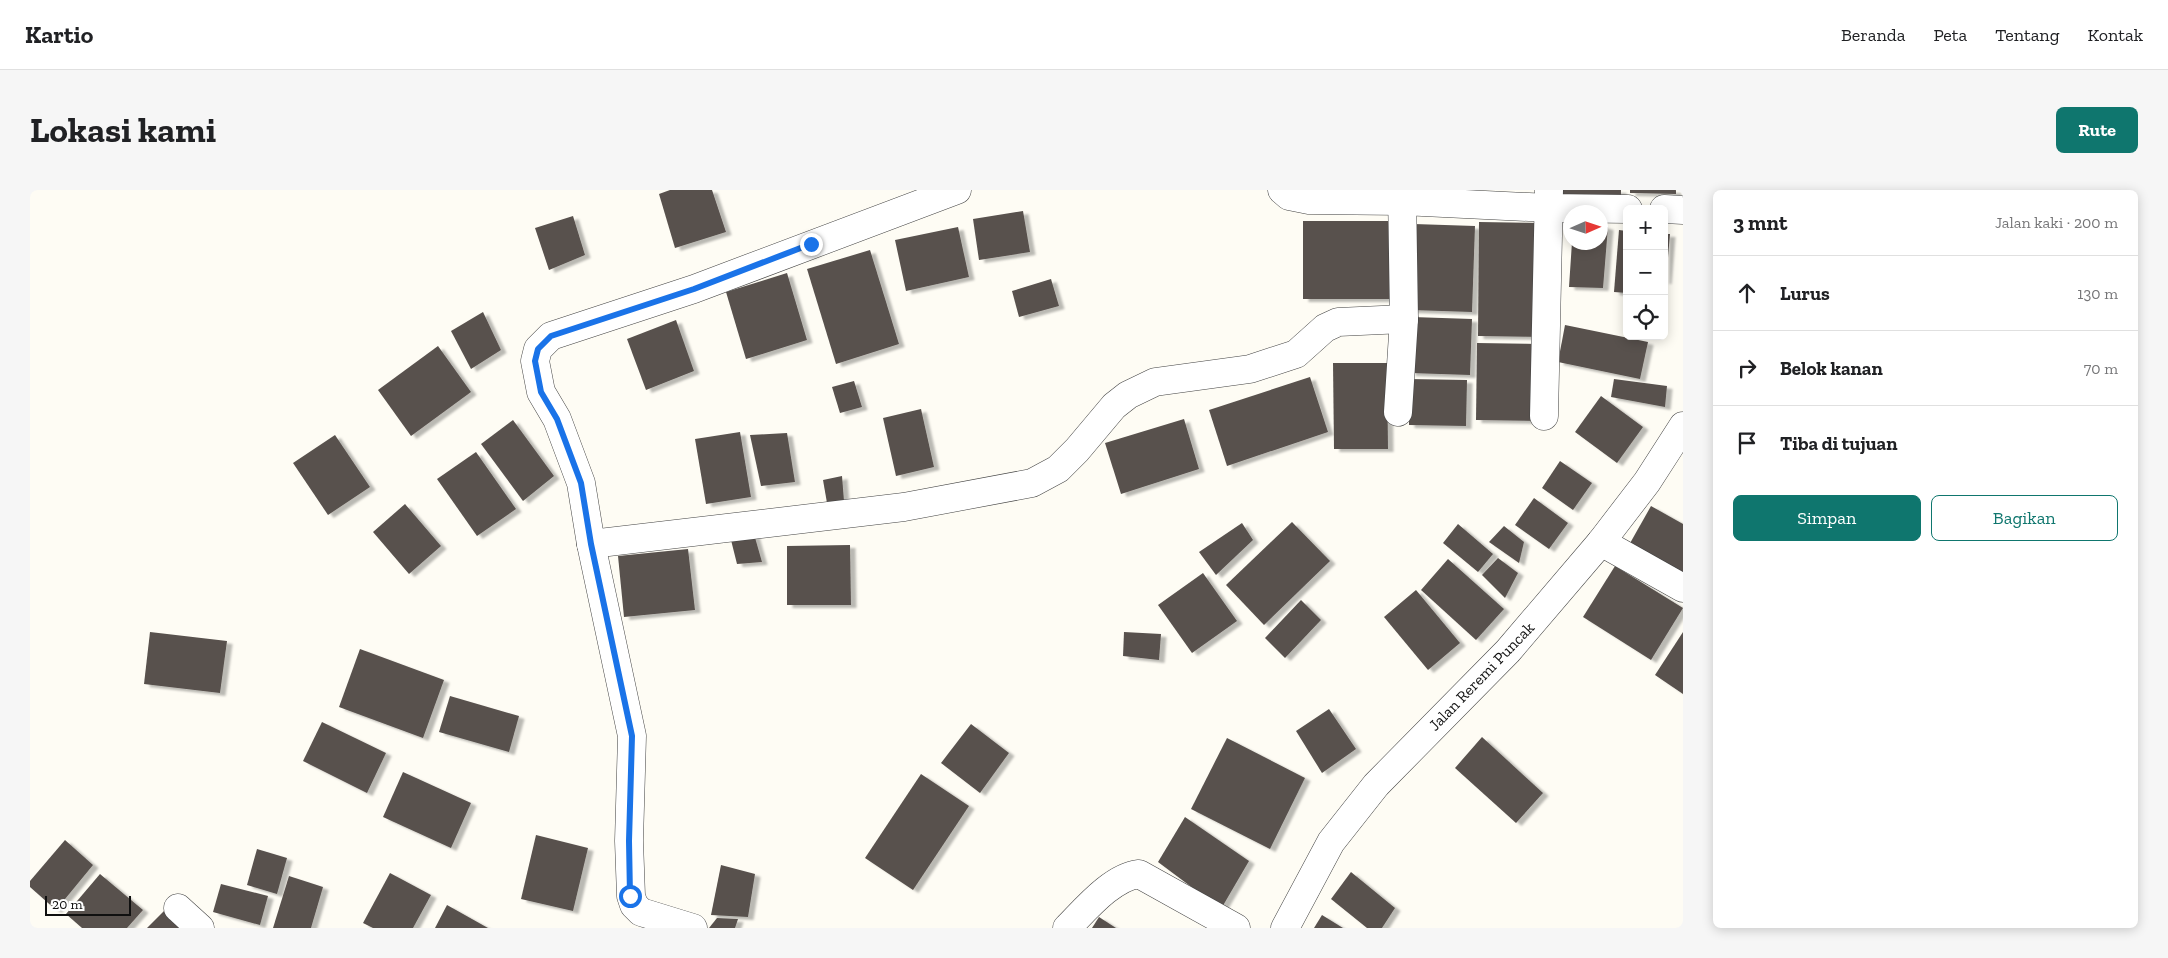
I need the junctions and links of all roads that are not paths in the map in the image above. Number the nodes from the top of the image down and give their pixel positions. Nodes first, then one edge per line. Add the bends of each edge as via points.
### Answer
1 (957, 190) edge
2 (1282, 190) edge
3 (1402, 195) edge
4 (1549, 199) edge
5 (1623, 208) edge
6 (1668, 209) edge
7 (1683, 210) edge
8 (1404, 319) junction
9 (1398, 412) dead end
10 (1544, 416) dead end
11 (1683, 426) edge
12 (1601, 542) junction
13 (591, 544) junction
14 (1683, 588) edge
15 (178, 908) dead end
16 (200, 928) edge
17 (693, 928) edge
18 (1067, 928) edge
19 (1236, 928) edge
20 (1285, 928) edge

1 - 13 street via 694,289 551,336 538,349 535,361 541,392 557,419 581,483
2 - 3 street via 1289,196 1309,200
3 - 4 street
3 - 8 street
4 - 5 street
4 - 10 street
6 - 7 street
8 - 9 street
8 - 13 street via 1338,322 1325,328 1296,354 1250,370 1155,382 1128,394 1058,469 1032,484 864,512
11 - 12 street, Jalan Reremi Puncak via 1647,482
12 - 14 street
12 - 20 street, Jalan Reremi Puncak via 1508,651 1376,785 1331,842
13 - 17 street via 632,736 630,896 641,912
15 - 16 street
18 - 19 street via 1118,882 1139,874

